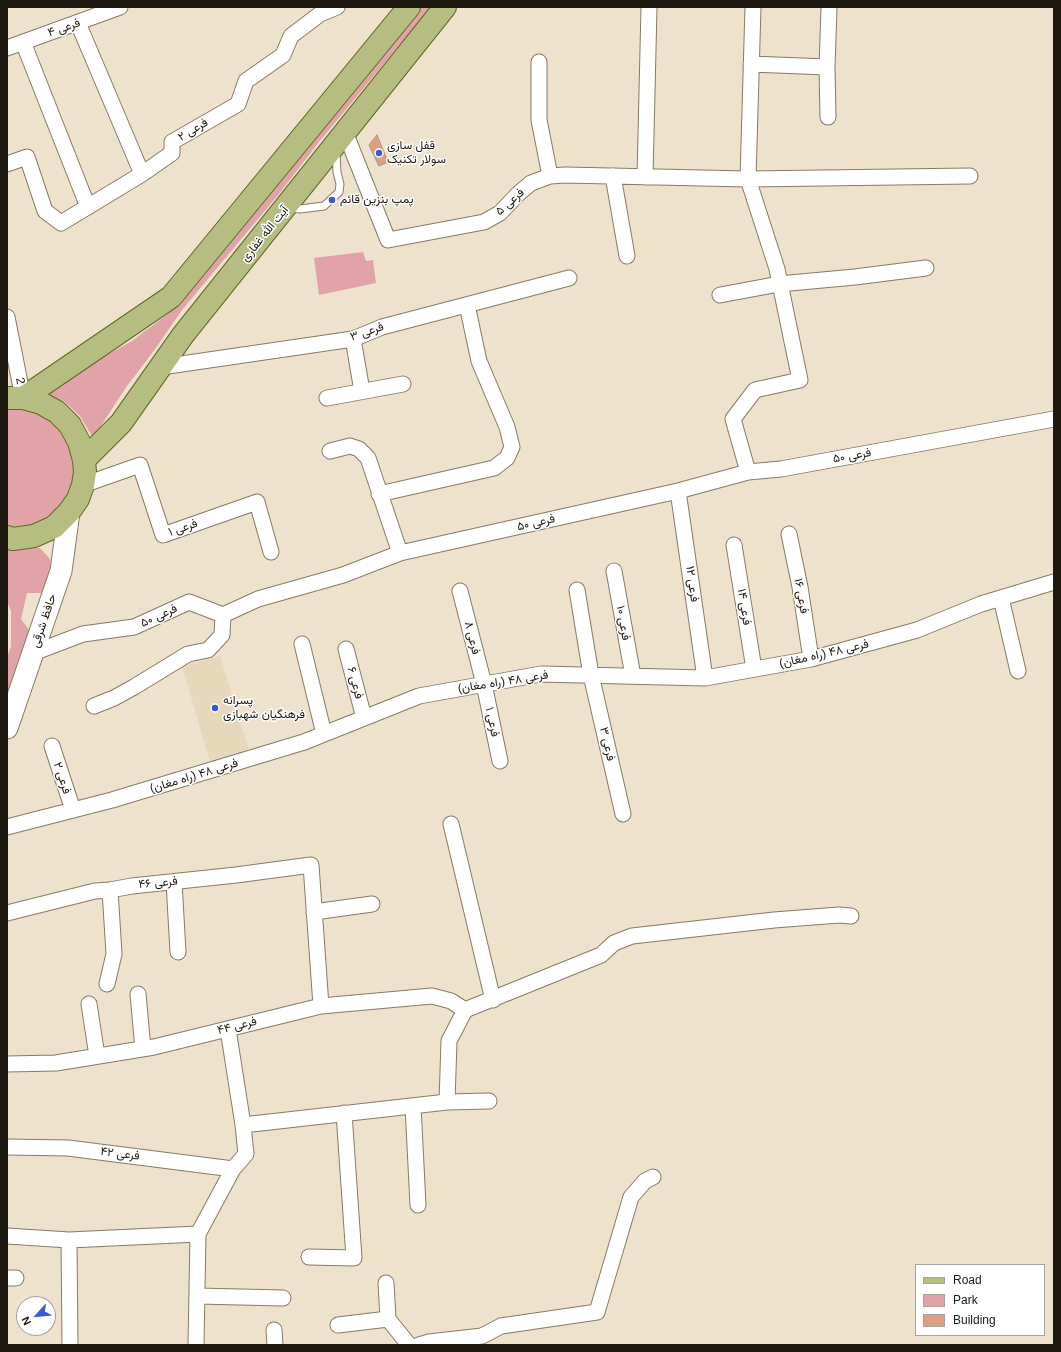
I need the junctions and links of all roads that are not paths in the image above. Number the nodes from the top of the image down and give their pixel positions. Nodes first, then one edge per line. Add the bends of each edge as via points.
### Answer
1 (120, 7) edge
2 (337, 7) edge
3 (409, 7) edge
4 (445, 7) edge
5 (649, 7) edge
6 (752, 7) edge
7 (829, 9) dead end
8 (78, 23) junction
9 (23, 42) junction
10 (7, 48) edge
11 (538, 62) dead end
12 (751, 64) junction
13 (827, 67) junction
14 (828, 117) dead end
15 (341, 138) junction
16 (7, 164) edge
17 (142, 174) junction
18 (550, 176) junction
19 (613, 176) junction
20 (970, 176) dead end
21 (645, 177) junction
22 (748, 179) junction
23 (88, 207) junction
24 (285, 208) junction
25 (627, 256) dead end
26 (926, 268) dead end
27 (569, 278) dead end
28 (779, 284) junction
29 (720, 295) dead end
30 (467, 305) junction
31 (7, 317) edge
32 (353, 339) junction
33 (160, 367) junction
34 (403, 384) dead end
35 (362, 391) junction
36 (15, 398) edge
37 (327, 398) dead end
38 (1054, 419) edge
39 (330, 451) dead end
40 (84, 460) junction
41 (748, 472) junction
42 (83, 485) junction
43 (678, 491) junction
44 (379, 494) junction
45 (69, 512) junction
46 (789, 534) dead end
47 (7, 538) edge
48 (734, 546) dead end
49 (272, 552) dead end
50 (400, 553) junction
51 (614, 571) dead end
52 (1054, 582) edge
53 (577, 590) dead end
54 (460, 591) dead end
55 (1001, 598) junction
56 (223, 615) junction
57 (302, 644) dead end
58 (346, 648) dead end
59 (33, 653) junction
60 (811, 659) junction
61 (754, 669) junction
62 (1018, 671) dead end
63 (591, 675) junction
64 (633, 676) junction
65 (706, 678) junction
66 (484, 684) junction
67 (94, 706) dead end
68 (364, 718) junction
69 (7, 728) edge
70 (324, 734) junction
71 (52, 746) dead end
72 (500, 761) dead end
73 (73, 810) junction
74 (623, 814) dead end
75 (451, 824) dead end
76 (7, 827) edge
77 (174, 882) junction
78 (110, 890) junction
79 (372, 904) dead end
80 (314, 912) junction
81 (7, 913) edge
82 (851, 916) dead end
83 (178, 952) dead end
84 (107, 984) dead end
85 (138, 994) dead end
86 (492, 1000) junction
87 (89, 1004) dead end
88 (321, 1006) junction
89 (465, 1010) junction
90 (228, 1029) junction
91 (143, 1049) junction
92 (97, 1056) junction
93 (7, 1064) edge
94 (490, 1101) dead end
95 (447, 1102) junction
96 (413, 1106) junction
97 (344, 1113) junction
98 (244, 1125) junction
99 (7, 1147) edge
100 (233, 1169) junction
101 (653, 1177) dead end
102 (418, 1205) dead end
103 (198, 1234) junction
104 (7, 1236) edge
105 (69, 1240) junction
106 (309, 1257) dead end
107 (386, 1283) dead end
108 (197, 1296) junction
109 (283, 1298) dead end
110 (388, 1319) junction
111 (338, 1325) dead end
112 (274, 1330) dead end
113 (70, 1345) edge
114 (196, 1345) edge
115 (275, 1345) edge
116 (409, 1345) edge
117 (419, 1345) edge

1 - 8 street, فرعی ۴
2 - 17 street, فرعی ۲ via 320,14 291,36 283,55 246,81 238,104 172,142 172,153
3 - 36 main road via 172,297
4 - 15 main road, آیت الله غفاری
5 - 21 street
6 - 12 street
7 - 13 street
8 - 9 street, فرعی ۴
8 - 17 street
9 - 10 street, فرعی ۴
9 - 23 street
11 - 18 street via 539,120
12 - 13 street
12 - 22 street
13 - 14 street
15 - 18 street, فرعی ۵ via 388,240 484,222 500,213 532,183
15 - 24 main road, آیت الله غفاری
15 - 24 lane via 336,157 339,192 324,206
16 - 23 street, فرعی ۲ via 27,157 45,211 61,223
17 - 23 street, فرعی ۲
18 - 19 street, فرعی ۵
19 - 21 street, فرعی ۵
19 - 25 street
20 - 22 street, فرعی ۵
21 - 22 street, فرعی ۵
22 - 28 street via 777,269
24 - 33 main road, آیت الله غفاری
26 - 28 street
27 - 30 street, فرعی ۳
28 - 29 street
28 - 41 street via 800,380 755,390 733,419
30 - 32 street, فرعی ۳ via 382,327
30 - 44 street via 479,361 508,427 512,447 507,458 494,468
31 - 36 street, 2
32 - 33 street, فرعی ۳
32 - 35 street
33 - 40 main road, آیت الله غفاری via 121,423
34 - 35 street
35 - 37 street
36 - 40 main road via 41,403 57,412 76,436
38 - 41 street, فرعی ۵۰ via 781,469
39 - 44 street via 350,446 359,449 368,458
40 - 42 main road
41 - 43 street, فرعی ۵۰
42 - 45 main road via 78,499
42 - 49 street, فرعی ۱ via 140,465 163,535 257,502
43 - 50 street, فرعی ۵۰
43 - 65 street, فرعی ۱۲
44 - 50 street
45 - 47 main road via 54,526 34,536
45 - 59 main road, حافظ شرقی via 61,571
46 - 60 street, فرعی ۱۶
48 - 61 street, فرعی ۱۴
50 - 56 street, فرعی ۵۰ via 343,575 258,600
51 - 64 street, فرعی ۱۰
52 - 55 street, فرعی ۴۸ (راه مغان)
53 - 63 street, فرعی ۳
54 - 66 street, فرعی ۸
55 - 60 street, فرعی ۴۸ (راه مغان) via 917,630
55 - 62 street
56 - 59 street, فرعی ۵۰ via 189,602 134,627 83,634
56 - 67 street via 222,635 208,650 188,654 134,687
57 - 70 street
58 - 68 street, فرعی ۶
59 - 69 main road, حافظ شرقی
60 - 61 street, فرعی ۴۸ (راه مغان)
61 - 65 street, فرعی ۴۸ (راه مغان)
63 - 64 street, فرعی ۴۸ (راه مغان)
63 - 66 street, فرعی ۴۸ (راه مغان) via 541,674
63 - 74 street, فرعی ۳
64 - 65 street, فرعی ۴۸ (راه مغان)
66 - 68 street, فرعی ۴۸ (راه مغان) via 419,696
66 - 72 street, فرعی ۱
68 - 70 street, فرعی ۴۸ (راه مغان)
70 - 73 street, فرعی ۴۸ (راه مغان) via 269,753
71 - 73 street, فرعی ۲
73 - 76 street, فرعی ۴۸ (راه مغان)
75 - 86 street
77 - 78 street, فرعی ۴۶
77 - 80 street, فرعی ۴۶ via 311,865
77 - 83 street
78 - 81 street, فرعی ۴۶ via 95,891
78 - 84 street via 114,954
79 - 80 street
80 - 88 street
82 - 86 street via 774,920 632,936 614,943 601,955
85 - 91 street
86 - 89 street
87 - 92 street
88 - 89 street, فرعی ۴۴ via 432,996 451,1001
88 - 90 street, فرعی ۴۴
89 - 95 street via 449,1041
90 - 91 street, فرعی ۴۴
90 - 98 street
91 - 92 street, فرعی ۴۴
92 - 93 street, فرعی ۴۴ via 56,1063
94 - 95 street
95 - 96 street
96 - 97 street
96 - 102 street
97 - 98 street
97 - 106 street via 354,1258
98 - 100 street via 246,1154
99 - 100 street, فرعی ۴۲ via 68,1148
100 - 103 street
101 - 117 street via 645,1181 630,1197 597,1312 502,1326 482,1336
103 - 105 street
103 - 108 street
104 - 105 street
105 - 113 street
107 - 110 street
108 - 109 street
108 - 114 street
110 - 111 street
110 - 116 street
112 - 115 street

